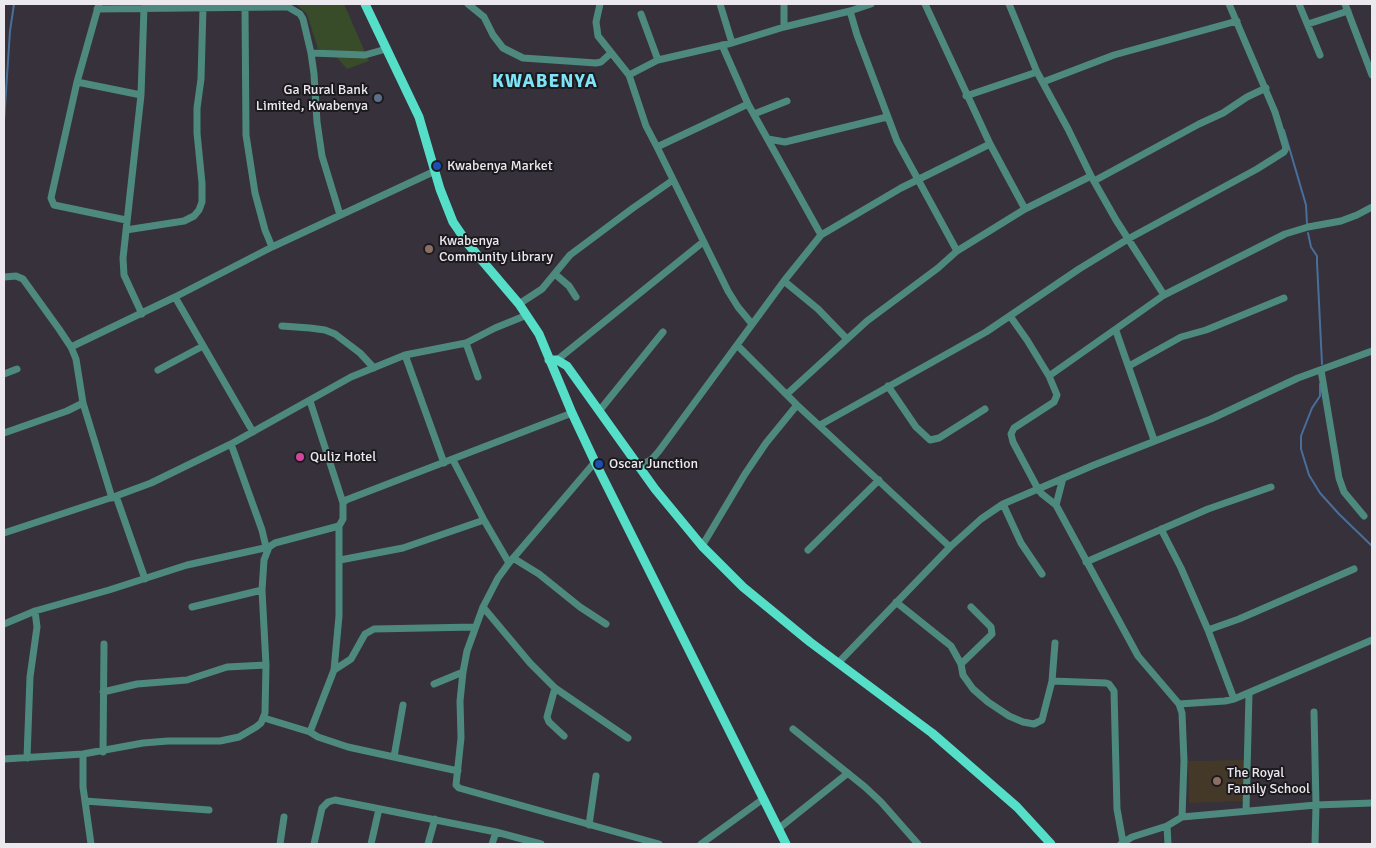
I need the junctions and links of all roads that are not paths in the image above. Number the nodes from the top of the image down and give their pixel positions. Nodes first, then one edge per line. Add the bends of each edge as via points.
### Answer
1 (365, 4) edge
2 (468, 4) edge
3 (600, 4) edge
4 (720, 4) edge
5 (784, 4) edge
6 (871, 4) edge
7 (924, 4) edge
8 (1009, 4) edge
9 (1229, 4) edge
10 (1299, 4) edge
11 (98, 6) edge
12 (144, 8) junction
13 (203, 8) junction
14 (245, 8) junction
15 (1346, 8) edge
16 (850, 11) junction
17 (641, 14) dead end
18 (1237, 21) junction
19 (1308, 24) junction
20 (784, 27) junction
21 (732, 43) junction
22 (722, 45) junction
23 (386, 49) junction
24 (311, 53) junction
25 (611, 53) junction
26 (1320, 55) dead end
27 (658, 60) junction
28 (1037, 72) junction
29 (629, 74) junction
30 (1372, 75) edge
31 (77, 82) junction
32 (1043, 82) junction
33 (1266, 88) junction
34 (141, 95) junction
35 (966, 96) junction
36 (787, 101) dead end
37 (748, 104) junction
38 (754, 114) junction
39 (887, 117) junction
40 (768, 139) junction
41 (785, 142) junction
42 (990, 144) junction
43 (656, 147) junction
44 (777, 156) junction
45 (434, 171) junction
46 (1092, 178) junction
47 (673, 180) junction
48 (917, 181) junction
49 (1372, 206) edge
50 (1025, 209) junction
51 (340, 215) junction
52 (126, 220) junction
53 (126, 230) junction
54 (821, 235) junction
55 (1128, 239) junction
56 (703, 242) junction
57 (272, 247) junction
58 (957, 251) junction
59 (555, 274) junction
60 (4, 277) edge
61 (784, 280) junction
62 (1164, 295) junction
63 (175, 297) junction
64 (576, 297) dead end
65 (1284, 298) dead end
66 (519, 304) junction
67 (142, 314) junction
68 (527, 315) junction
69 (1010, 316) junction
70 (752, 324) junction
71 (282, 326) dead end
72 (1116, 331) junction
73 (663, 332) dead end
74 (846, 338) junction
75 (466, 343) junction
76 (738, 345) junction
77 (203, 346) junction
78 (71, 348) junction
79 (1372, 351) edge
80 (405, 355) junction
81 (553, 360) junction
82 (1129, 366) junction
83 (374, 368) junction
84 (17, 369) dead end
85 (158, 370) dead end
86 (1321, 370) junction
87 (4, 374) edge
88 (1050, 376) junction
89 (478, 377) dead end
90 (888, 386) junction
91 (788, 394) junction
92 (310, 401) junction
93 (83, 403) junction
94 (797, 405) junction
95 (985, 408) dead end
96 (600, 410) junction
97 (572, 413) junction
98 (820, 425) junction
99 (253, 432) junction
100 (4, 433) edge
101 (1154, 440) junction
102 (231, 444) junction
103 (453, 460) junction
104 (595, 462) junction
105 (444, 463) junction
106 (638, 467) junction
107 (1063, 478) junction
108 (879, 480) junction
109 (1271, 487) dead end
110 (1038, 489) junction
111 (114, 497) junction
112 (343, 503) junction
113 (1003, 504) junction
114 (1056, 505) junction
115 (1364, 516) dead end
116 (484, 520) junction
117 (339, 526) junction
118 (1161, 529) junction
119 (4, 533) edge
120 (702, 546) junction
121 (267, 547) junction
122 (950, 547) junction
123 (808, 550) dead end
124 (340, 560) junction
125 (511, 560) junction
126 (1086, 562) junction
127 (1354, 569) dead end
128 (1042, 574) dead end
129 (145, 578) junction
130 (262, 590) junction
131 (896, 602) junction
132 (192, 607) dead end
133 (482, 607) junction
134 (971, 607) dead end
135 (35, 611) junction
136 (4, 624) edge
137 (606, 624) dead end
138 (475, 627) junction
139 (1208, 630) junction
140 (1372, 640) edge
141 (1056, 643) dead end
142 (104, 644) dead end
143 (839, 662) junction
144 (961, 664) junction
145 (266, 665) junction
146 (334, 670) junction
147 (463, 672) junction
148 (1052, 681) junction
149 (434, 684) dead end
150 (555, 688) junction
151 (104, 692) junction
152 (1248, 694) junction
153 (1234, 699) junction
154 (403, 704) dead end
155 (1179, 704) junction
156 (1314, 712) dead end
157 (264, 718) junction
158 (793, 729) dead end
159 (310, 732) junction
160 (564, 736) dead end
161 (628, 738) dead end
162 (103, 752) junction
163 (83, 754) junction
164 (394, 757) junction
165 (27, 758) junction
166 (4, 759) edge
167 (458, 771) junction
168 (848, 773) junction
169 (596, 776) dead end
170 (763, 799) junction
171 (85, 801) junction
172 (1372, 803) edge
173 (1316, 805) junction
174 (379, 809) junction
175 (209, 810) dead end
176 (1246, 811) junction
177 (284, 817) dead end
178 (1182, 817) junction
179 (435, 819) junction
180 (589, 825) junction
181 (1167, 826) junction
182 (778, 828) junction
183 (496, 832) junction
184 (1122, 843) edge
185 (90, 844) edge
186 (280, 844) edge
187 (314, 844) edge
188 (370, 844) edge
189 (428, 844) edge
190 (492, 844) edge
191 (541, 844) edge
192 (660, 844) edge
193 (700, 844) edge
194 (786, 844) edge
195 (918, 844) edge
196 (1051, 844) edge
197 (1168, 844) edge
198 (1315, 844) edge

1 - 23 main road
2 - 25 street via 484,17 503,48 523,58 596,63
3 - 25 street via 596,22 598,36
4 - 21 street
5 - 20 street
6 - 16 street
7 - 35 street
8 - 28 street
9 - 18 street
10 - 19 street
11 - 12 street
11 - 31 street
12 - 13 street
12 - 34 street
13 - 14 street
13 - 53 street via 197,133 202,202 194,216 184,221
14 - 24 street via 295,10 303,19
14 - 57 street via 246,135 255,193
15 - 19 street
15 - 30 street
16 - 20 street
16 - 39 street
17 - 27 street
18 - 32 street via 1114,55
18 - 33 street
19 - 26 street
20 - 21 street
21 - 22 street
22 - 27 street
22 - 37 street
23 - 24 street via 365,55
23 - 45 main road via 425,132
24 - 51 street via 322,156
25 - 29 street
27 - 29 street
28 - 32 street
28 - 35 street
29 - 43 street
31 - 34 street
31 - 52 street via 51,201 54,205
32 - 46 street
33 - 46 street
33 - 55 street via 1286,148 1284,152
34 - 52 street
35 - 42 street
36 - 38 street
37 - 38 street
37 - 43 street
38 - 40 street
39 - 41 street
39 - 48 street
40 - 41 street
40 - 44 street
41 - 44 street
42 - 48 street
42 - 50 street
43 - 47 street
44 - 54 street
45 - 51 street
45 - 66 main road via 457,228
46 - 50 street
46 - 55 street
47 - 56 street
47 - 59 street via 570,256
48 - 54 street
48 - 58 street
49 - 62 street via 1341,221 1286,234
50 - 58 street
51 - 57 street
52 - 53 street
53 - 67 street via 122,266
54 - 61 street
55 - 62 street
55 - 69 street
56 - 70 street via 728,291
56 - 81 street
57 - 63 street
58 - 74 street
59 - 64 street
59 - 66 street via 542,289
60 - 78 street via 22,279
61 - 70 street
61 - 74 street
62 - 72 street
63 - 67 street
63 - 77 street
65 - 82 street via 1181,337
66 - 68 main road
67 - 78 street
68 - 75 street
68 - 81 main road
69 - 88 street
69 - 90 street
70 - 76 street
71 - 83 street via 335,334
72 - 82 street
72 - 88 street
73 - 96 street
74 - 91 street
75 - 80 street
75 - 89 street
76 - 91 street
76 - 106 street via 659,451
77 - 85 street
77 - 99 street
78 - 93 street via 76,359
79 - 86 street
80 - 83 street
80 - 105 street
81 - 96 main road via 567,366
81 - 97 main road
82 - 101 street
83 - 92 street via 351,377
84 - 87 street
86 - 101 street via 1211,419
86 - 115 street via 1339,478 1344,492
88 - 110 street via 1056,400 1014,428 1011,434
90 - 95 street via 916,428 930,440 939,438
90 - 98 street
91 - 94 street
92 - 99 street
92 - 112 street
93 - 100 street
93 - 111 street
94 - 98 street
94 - 120 street via 744,474
96 - 106 main road
97 - 103 street
97 - 104 main road
98 - 108 street
99 - 102 street
101 - 107 street
102 - 111 street via 151,483
102 - 121 street
103 - 105 street
103 - 116 street
104 - 125 street
104 - 170 main road
105 - 112 street
106 - 120 main road
107 - 110 street
107 - 114 street
108 - 122 street
108 - 123 street
109 - 118 street
110 - 113 street
110 - 114 street
111 - 119 street
111 - 129 street
112 - 117 street via 343,520
113 - 122 street via 980,519
113 - 128 street via 1021,543
114 - 126 street
116 - 124 street via 403,548
116 - 125 street
117 - 121 street
117 - 124 street
118 - 126 street
118 - 139 street
120 - 143 main road via 743,587
121 - 129 street
121 - 130 street
122 - 131 street
124 - 146 street
125 - 133 street
125 - 137 street via 539,574
126 - 155 street via 1138,656
127 - 139 street
129 - 135 street
130 - 132 street
130 - 145 street
131 - 143 street
131 - 144 street via 944,639
133 - 138 street
133 - 150 street
134 - 144 street via 991,627 992,634
135 - 136 street
135 - 165 street via 37,628 30,676
138 - 146 street via 374,629 365,634 351,659
138 - 147 street
139 - 153 street
140 - 152 street
141 - 148 street
142 - 151 street
143 - 196 main road via 965,761 1017,807
144 - 148 street via 963,674 973,689 1009,716 1029,723 1042,720
145 - 151 street via 227,667 187,680 137,684
145 - 157 street
146 - 159 street
147 - 149 street
147 - 167 street
148 - 184 street via 1106,682 1114,691 1117,809
150 - 160 street via 547,717
150 - 161 street
151 - 162 street
152 - 153 street
152 - 176 street
153 - 155 street
154 - 164 street
155 - 178 street via 1184,761
156 - 173 street
157 - 159 street
157 - 162 street via 248,732 230,740 143,743
158 - 168 street
159 - 164 street via 336,744
162 - 163 street
163 - 165 street
163 - 171 street
164 - 167 street
165 - 166 street
167 - 180 street via 456,785 459,788
168 - 182 street
168 - 195 street via 881,802
169 - 180 street
170 - 182 main road
170 - 193 street
171 - 175 street
171 - 185 street
172 - 173 street
173 - 176 street
173 - 198 street
174 - 179 street
174 - 187 street via 329,801 320,812
174 - 188 street
176 - 178 street
177 - 186 street
178 - 181 street
179 - 183 street
179 - 189 street
180 - 192 street
181 - 184 street via 1143,832
181 - 197 street
182 - 194 main road
183 - 190 street
183 - 191 street

